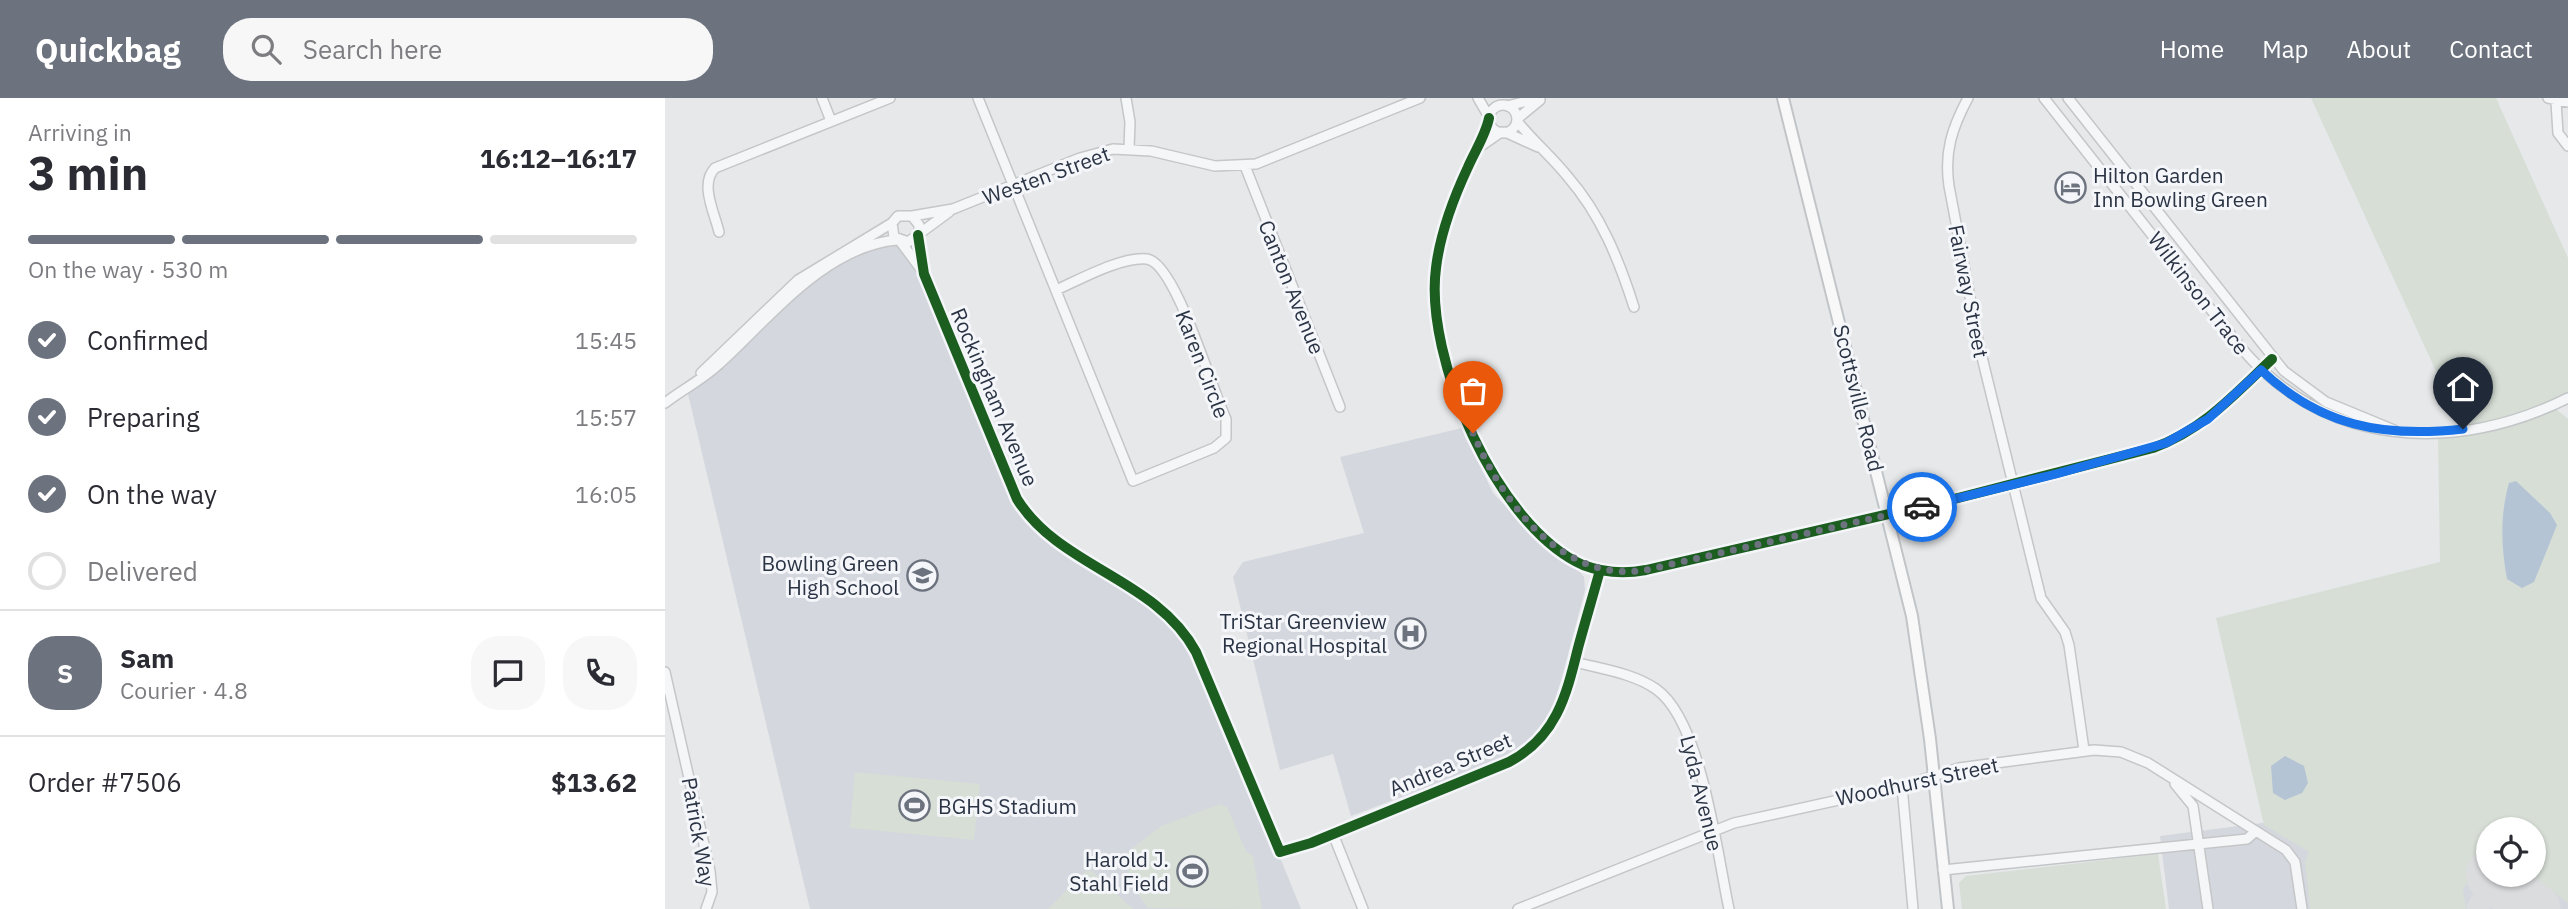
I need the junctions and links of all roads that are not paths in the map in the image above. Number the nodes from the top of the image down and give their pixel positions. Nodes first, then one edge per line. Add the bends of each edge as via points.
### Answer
1 (822, 98) edge
2 (890, 98) edge
3 (978, 98) edge
4 (1126, 98) edge
5 (1420, 98) edge
6 (1478, 98) edge
7 (1491, 98) edge
8 (1541, 98) edge
9 (1783, 98) edge
10 (1968, 98) edge
11 (2044, 98) edge
12 (2068, 98) edge
13 (2552, 100) edge
14 (2568, 102) edge
15 (1505, 105) junction
16 (1489, 119) junction
17 (1517, 120) junction
18 (831, 121) junction
19 (1503, 132) junction
20 (2568, 146) edge
21 (1538, 147) junction
22 (1129, 148) junction
23 (1476, 149) junction
24 (1245, 166) junction
25 (1014, 184) junction
26 (953, 209) junction
27 (912, 216) junction
28 (892, 223) junction
29 (719, 232) dead end
30 (918, 234) junction
31 (899, 240) junction
32 (924, 274) junction
33 (1056, 290) junction
34 (1634, 307) dead end
35 (2272, 359) junction
36 (2261, 370) junction
37 (689, 384) junction
38 (2568, 398) edge
39 (665, 403) edge
40 (1340, 407) dead end
41 (2394, 430) junction
42 (2014, 485) junction
43 (1888, 514) junction
44 (1600, 570) junction
45 (1575, 662) junction
46 (665, 672) edge
47 (2084, 750) junction
48 (1934, 775) junction
49 (2167, 775) junction
50 (1902, 786) junction
51 (1713, 830) junction
52 (2256, 831) junction
53 (1333, 834) junction
54 (2200, 843) junction
55 (1280, 852) joint
56 (1943, 870) junction
57 (706, 909) edge
58 (1363, 909) edge
59 (1518, 909) edge
60 (1729, 909) edge
61 (1913, 909) edge
62 (1948, 909) edge
63 (2208, 909) edge
64 (2302, 909) edge

1 - 18 street
2 - 18 street
3 - 25 street, Karen Circle
4 - 22 street
5 - 24 street, Westen Street
6 - 16 street
7 - 15 street
8 - 15 street
8 - 17 street
9 - 43 main road, Scottsville Road
10 - 42 street, Fairway Street via 1951,133 1947,174 1979,345
11 - 36 street, Wilkinson Trace
12 - 35 street, Wilkinson Trace
13 - 14 street
13 - 20 street via 2558,133
15 - 16 street via 1495,108
15 - 17 street via 1513,109
16 - 19 street via 1493,128
16 - 23 street
17 - 19 street
17 - 21 street
18 - 29 street via 715,168 708,186
19 - 21 street
19 - 23 street
21 - 34 street via 1569,177 1595,213
22 - 24 street, Westen Street via 1215,166
22 - 25 street, Westen Street via 1102,150
23 - 44 street via 1437,257 1434,303 1439,340 1473,433 1501,488 1566,555
24 - 40 street, Canton Avenue
25 - 26 street, Westen Street
25 - 33 street, Karen Circle
26 - 27 street, Westen Street
26 - 30 street, Westen Street
27 - 28 street via 903,214
27 - 30 street via 919,225
28 - 31 street
28 - 37 street via 798,280
30 - 31 street via 908,242
30 - 32 street, Rockingham Avenue
31 - 32 street, Rockingham Avenue
31 - 37 street via 873,244 818,275 777,307 715,368
32 - 55 street, Rockingham Avenue via 1020,505 1040,528 1148,597 1183,630
33 - 33 street, Karen Circle via 1133,481 1215,448 1226,438 1226,419 1174,288 1158,264 1141,259 1123,263
35 - 36 street
35 - 41 street, Wilkinson Trace via 2326,402
36 - 41 street, Wilkinson Trace via 2294,397 2329,416 2367,429
36 - 42 street via 2217,412 2180,437
37 - 39 street
38 - 41 street, Wilkinson Trace via 2479,427
42 - 43 street
42 - 47 street, Fairway Street via 2041,598 2067,635
43 - 44 street via 1646,570
43 - 48 main road, Scottsville Road via 1917,640
44 - 45 street, Andrea Street
45 - 51 street, Lyda Avenue via 1637,679 1672,703 1690,738
45 - 53 street, Andrea Street via 1559,713 1527,751
46 - 57 street, Patrick Way via 710,871 712,892
47 - 48 street, Woodhurst Street
47 - 49 street, Woodhurst Street via 2121,752
48 - 50 street, Woodhurst Street
48 - 56 main road, Scottsville Road
49 - 52 street, Woodhurst Street
49 - 54 street via 2193,806
50 - 51 street, Woodhurst Street
50 - 61 street
51 - 59 street, Woodhurst Street
51 - 60 street, Lyda Avenue
52 - 54 street via 2247,839
52 - 64 street, Woodhurst Street via 2293,858
53 - 55 street, Andrea Street
53 - 58 street
54 - 56 street
54 - 63 street
56 - 62 main road, Scottsville Road

